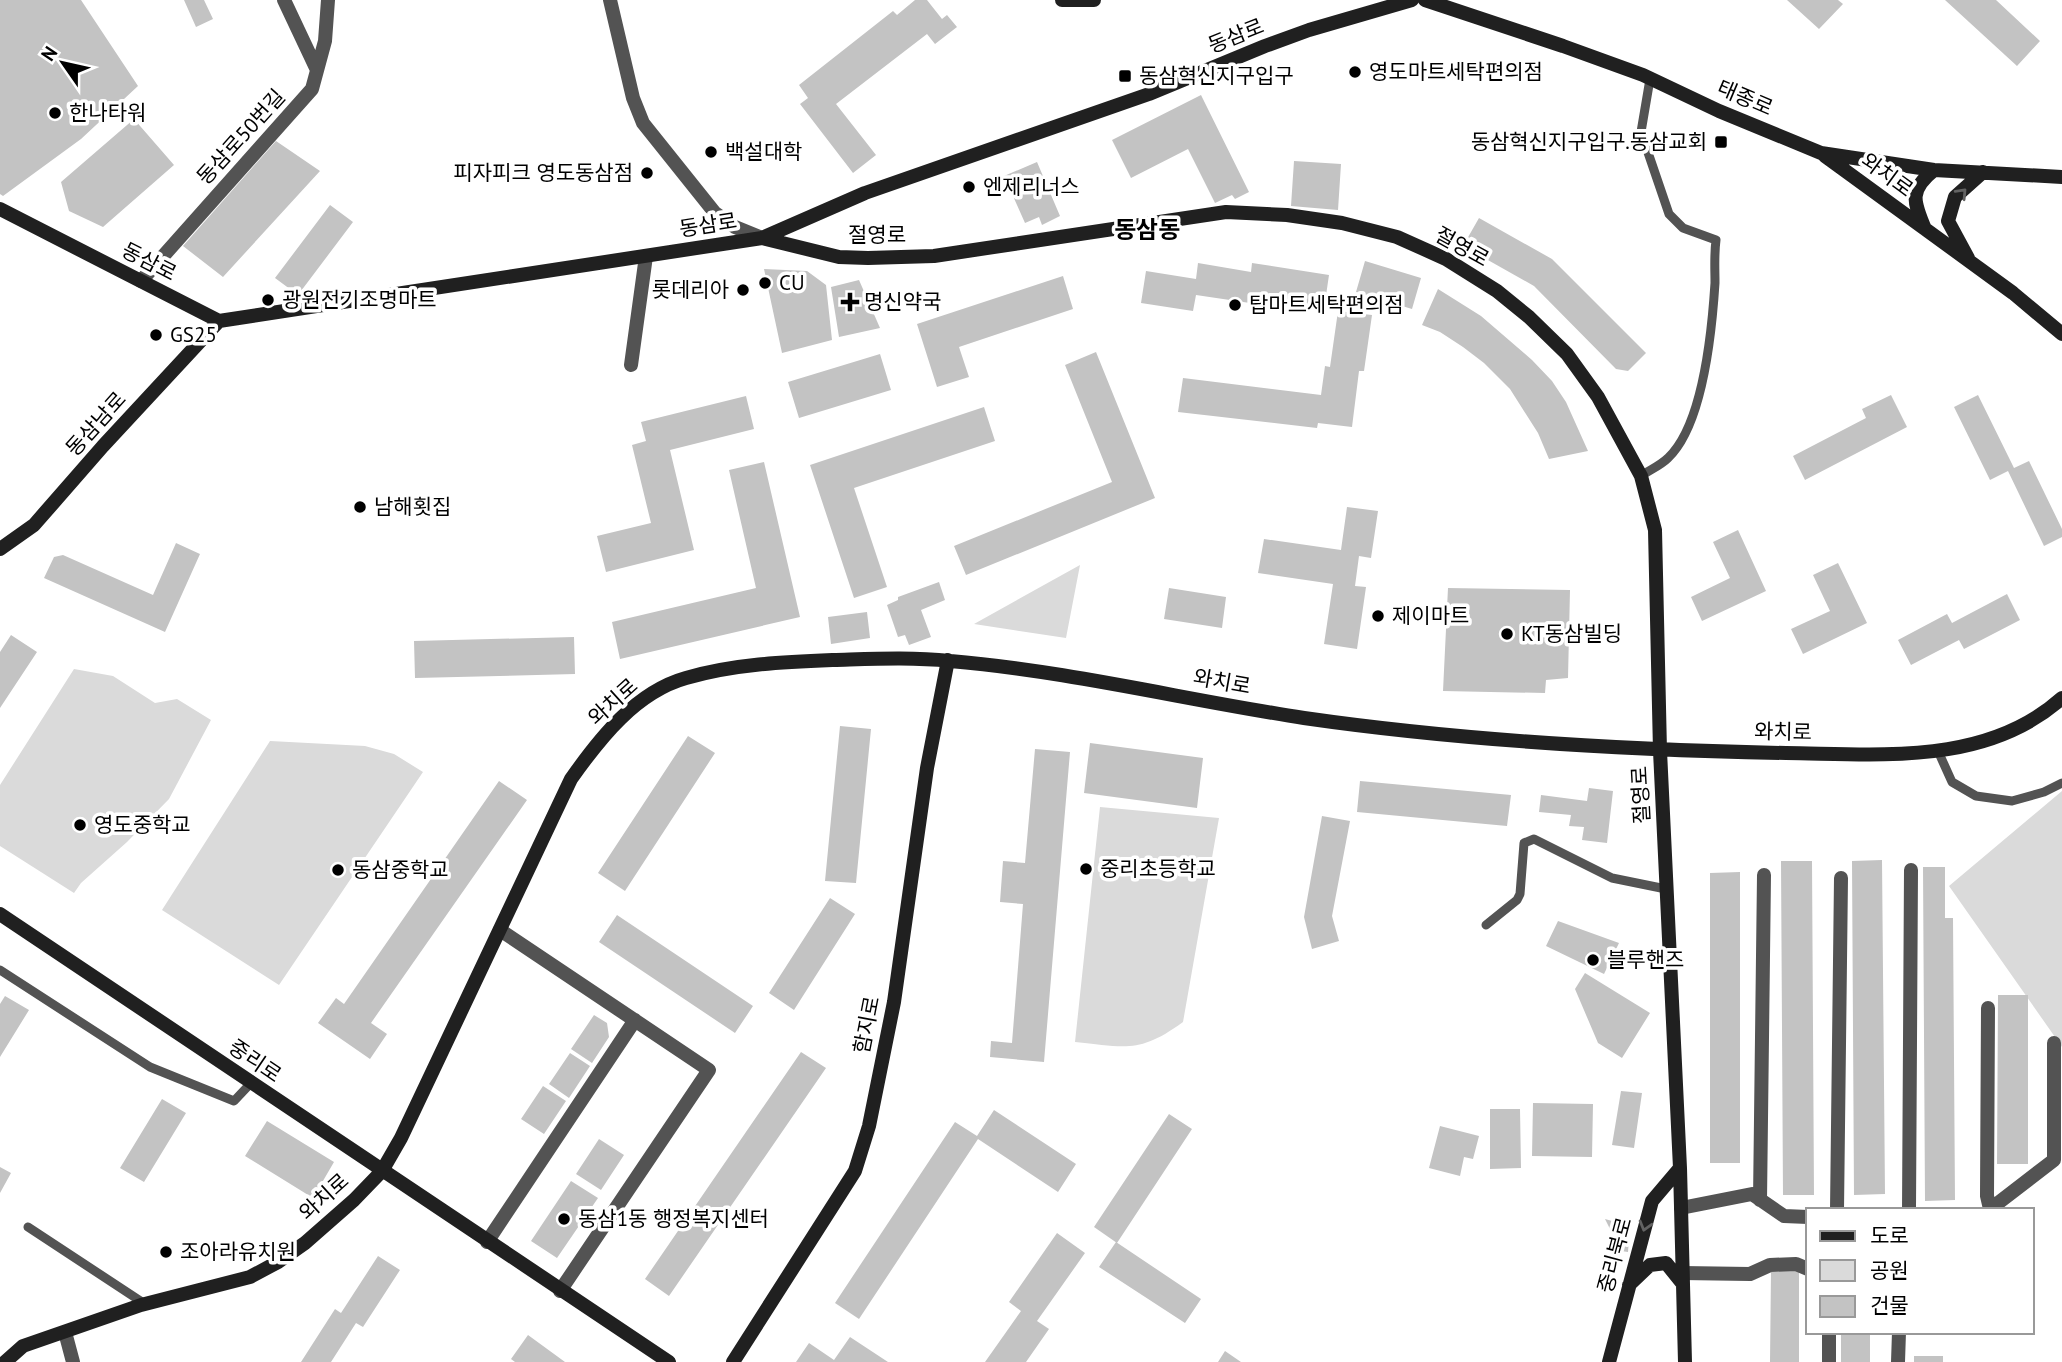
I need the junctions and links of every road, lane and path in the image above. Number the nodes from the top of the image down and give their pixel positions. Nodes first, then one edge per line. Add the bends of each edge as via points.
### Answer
1 (284, 0) edge
2 (328, 0) edge
3 (610, 0) edge
4 (1062, 0) edge
5 (1094, 0) edge
6 (1412, 0) edge
7 (1425, 0) edge
8 (317, 70) junction
9 (1650, 79) junction
10 (1821, 153) junction
11 (1934, 170) junction
12 (1983, 172) junction
13 (2062, 177) edge
14 (0, 209) edge
15 (1925, 229) junction
16 (762, 238) junction
17 (646, 256) junction
18 (1970, 262) junction
19 (141, 281) junction
20 (219, 321) junction
21 (2062, 334) edge
22 (631, 365) dead end
23 (1642, 476) junction
24 (0, 549) edge
25 (947, 660) junction
26 (2062, 698) edge
27 (1660, 751) junction
28 (1938, 751) junction
29 (2062, 783) edge
30 (1911, 870) dead end
31 (1764, 875) dead end
32 (1841, 878) dead end
33 (1666, 890) junction
34 (0, 914) edge
35 (1486, 925) dead end
36 (500, 930) junction
37 (0, 970) edge
38 (1987, 1008) dead end
39 (635, 1020) junction
40 (2054, 1043) dead end
41 (251, 1083) junction
42 (1680, 1168) junction
43 (382, 1171) junction
44 (1760, 1200) junction
45 (1681, 1208) junction
46 (1837, 1208) edge
47 (1909, 1208) edge
48 (1989, 1208) edge
49 (1992, 1208) edge
50 (1806, 1217) edge
51 (28, 1227) dead end
52 (487, 1242) junction
53 (1806, 1268) edge
54 (1683, 1279) junction
55 (1628, 1287) junction
56 (560, 1291) junction
57 (145, 1304) junction
58 (65, 1332) junction
59 (1829, 1334) edge
60 (1899, 1334) edge
61 (5, 1362) edge
62 (73, 1362) edge
63 (669, 1362) edge
64 (733, 1362) edge
65 (1609, 1362) edge
66 (1685, 1362) edge
67 (1829, 1362) edge
68 (1898, 1362) edge

1 - 8 street
2 - 8 street, 동삼로50번길 via 326,41
3 - 16 street via 643,123 715,212 735,228
4 - 5 main road
6 - 16 main road, 동삼로 via 1265,46 1149,94 865,192
7 - 9 main road, 태종로
8 - 19 street, 동삼로50번길 via 312,89
9 - 10 main road, 태종로
9 - 23 lane via 1641,132 1669,214 1683,228 1716,240 1711,329 1692,416 1669,458
10 - 11 main road, 태종로
10 - 15 main road, 와치로
11 - 12 main road, 태종로
11 - 15 main road via 1920,182 1914,204
12 - 13 main road, 태종로
18 -> 12 main road via 1948,221 1955,197
14 - 19 main road, 동삼로
15 - 18 main road, 와치로
16 - 17 main road, 동삼로
16 - 23 main road, 절영로 via 839,257 934,256 1226,212 1287,215 1398,237 1447,259 1497,291 1539,326 1567,354 1598,397
17 - 20 main road, 동삼로
17 - 22 street
18 - 21 main road, 와치로
19 - 20 main road, 동삼로
20 - 24 main road, 동삼남로 via 34,526
23 - 27 main road, 절영로 via 1655,530
25 - 27 main road, 와치로 via 1052,673 1305,718 1492,739
25 - 36 main road, 와치로 via 784,662 685,678 662,687 614,726 571,779
25 - 64 main road, 함지로 via 894,1002 869,1126 855,1171
26 - 28 main road, 와치로 via 2018,727 1984,741
27 - 28 main road, 와치로
27 - 33 main road, 절영로
28 - 29 lane via 1952,782 1976,796 2012,801
30 - 47 street
31 - 44 street
32 - 46 street
33 - 35 lane via 1612,878 1534,839 1524,843 1517,900
33 - 42 main road, 절영로
34 - 41 main road, 중리로
36 - 39 street
36 - 43 main road, 와치로
37 - 41 lane via 150,1067 234,1101
38 - 48 street
39 - 52 street
39 - 56 street via 709,1069
40 - 49 street via 2054,1160
41 - 43 main road, 중리로
42 - 45 main road, 절영로
42 -> 55 main road, 중리북로 via 1652,1201
43 - 52 main road, 중리로
43 - 57 main road, 와치로 via 278,1262 250,1277
44 - 45 street via 1752,1194
44 - 50 street via 1784,1216
45 - 54 main road, 절영로
51 - 57 lane
52 - 56 main road, 중리로
53 - 54 street via 1770,1265 1750,1274
54 - 55 main road via 1666,1263 1650,1265
54 - 66 main road, 절영로
55 - 65 main road, 중리북로
56 - 63 main road, 중리로
57 - 58 main road, 와치로
58 - 61 main road, 와치로 via 23,1346
58 - 62 street
59 - 67 street
60 - 68 street

